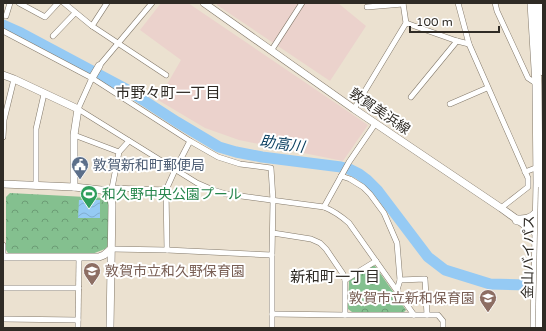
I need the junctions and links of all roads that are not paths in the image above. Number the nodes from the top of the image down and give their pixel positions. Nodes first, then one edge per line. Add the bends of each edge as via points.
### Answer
1 (10, 3) edge
2 (19, 3) edge
3 (58, 3) edge
4 (64, 3) edge
5 (107, 3) edge
6 (152, 3) edge
7 (204, 3) edge
8 (302, 3) edge
9 (458, 3) edge
10 (495, 3) edge
11 (532, 3) edge
12 (539, 3) edge
13 (403, 4) edge
14 (211, 6) edge
15 (367, 8) dead end
16 (75, 13) junction
17 (6, 16) dead end
18 (406, 23) junction
19 (92, 26) junction
20 (3, 31) edge
21 (53, 36) dead end
22 (457, 41) junction
23 (118, 44) junction
24 (469, 44) junction
25 (271, 51) junction
26 (542, 65) edge
27 (99, 66) joint
28 (3, 75) edge
29 (166, 76) dead end
30 (92, 78) junction
31 (14, 79) junction
32 (540, 84) edge
33 (488, 88) junction
34 (44, 94) junction
35 (412, 97) dead end
36 (450, 104) dead end
37 (78, 108) junction
38 (354, 109) junction
39 (375, 124) junction
40 (74, 135) junction
41 (3, 137) edge
42 (190, 140) junction
43 (128, 141) junction
44 (119, 152) junction
45 (540, 166) edge
46 (175, 170) junction
47 (525, 172) junction
48 (342, 176) junction
49 (3, 184) edge
50 (36, 186) junction
51 (74, 188) junction
52 (543, 188) edge
53 (110, 190) junction
54 (166, 190) junction
55 (273, 200) junction
56 (324, 207) junction
57 (501, 208) junction
58 (536, 213) junction
59 (517, 220) junction
60 (273, 233) junction
61 (539, 236) edge
62 (3, 245) edge
63 (111, 249) junction
64 (167, 250) junction
65 (272, 255) junction
66 (3, 257) edge
67 (79, 257) junction
68 (376, 261) junction
69 (345, 280) junction
70 (400, 280) junction
71 (3, 288) edge
72 (78, 288) junction
73 (397, 290) junction
74 (272, 314) junction
75 (345, 315) junction
76 (414, 315) junction
77 (427, 315) junction
78 (3, 319) edge
79 (78, 320) junction
80 (78, 328) edge
81 (110, 328) edge
82 (272, 328) edge
83 (443, 328) edge
84 (535, 328) edge
85 (540, 328) edge

1 - 17 street
2 - 3 street via 45,17
4 - 16 street
5 - 19 street
6 - 23 street
7 - 14 street, 敦賀美浜線
8 - 25 street
9 - 24 street
10 - 32 street via 496,11 528,78
11 - 32 highway
12 - 26 highway
13 - 15 street
13 - 18 street
14 - 25 street, 敦賀美浜線
16 - 19 street
16 - 21 street
18 - 22 street
18 - 38 street
19 - 23 street
20 - 30 street
22 - 24 street
22 - 35 street
23 - 27 street
23 - 29 street
24 - 33 street
25 - 38 street, 敦賀美浜線
26 - 32 highway
27 - 30 street
28 - 31 street
30 - 37 street
30 - 42 street
31 - 34 street
31 - 41 street via 4,120
32 - 45 highway
33 - 36 street
33 - 47 street
34 - 37 street
34 - 50 street via 36,129
37 - 40 street
37 - 43 street
38 - 39 street, 敦賀美浜線
39 - 48 street
39 - 57 street, 敦賀美浜線
40 - 44 street
40 - 51 street
42 - 46 street
42 - 55 street via 218,157 240,164 271,168
43 - 44 street
43 - 46 street
44 - 53 street
45 - 47 street
45 - 58 highway
46 - 54 street
46 - 55 street via 197,183 226,194
47 - 57 street via 528,187
48 - 56 street
48 - 70 street via 363,187 384,213 398,243
49 - 50 street
50 - 51 street
51 - 53 street
52 - 85 highway, 金山バイパス, bridge
53 - 54 street
53 - 63 street
54 - 64 street
55 - 56 street
55 - 60 street
56 - 68 street via 341,216 349,224
57 - 59 street, 敦賀美浜線
58 - 59 highway via 532,218
58 - 61 highway
59 - 61 street, 敦賀美浜線
60 - 65 street
60 - 69 street via 311,239 320,243
61 - 84 highway
62 - 66 street
63 - 64 street
63 - 67 street via 99,257
63 - 81 street
64 - 65 street
65 - 74 street
66 - 67 street
67 - 72 street
68 - 69 street
68 - 73 street
69 - 75 street
70 - 73 street
70 - 77 street via 425,279
71 - 72 street
72 - 79 street
73 - 76 street
74 - 75 street
74 - 82 street
75 - 76 street
76 - 77 street
77 - 83 street via 438,315 443,321
78 - 79 street
79 - 80 street

